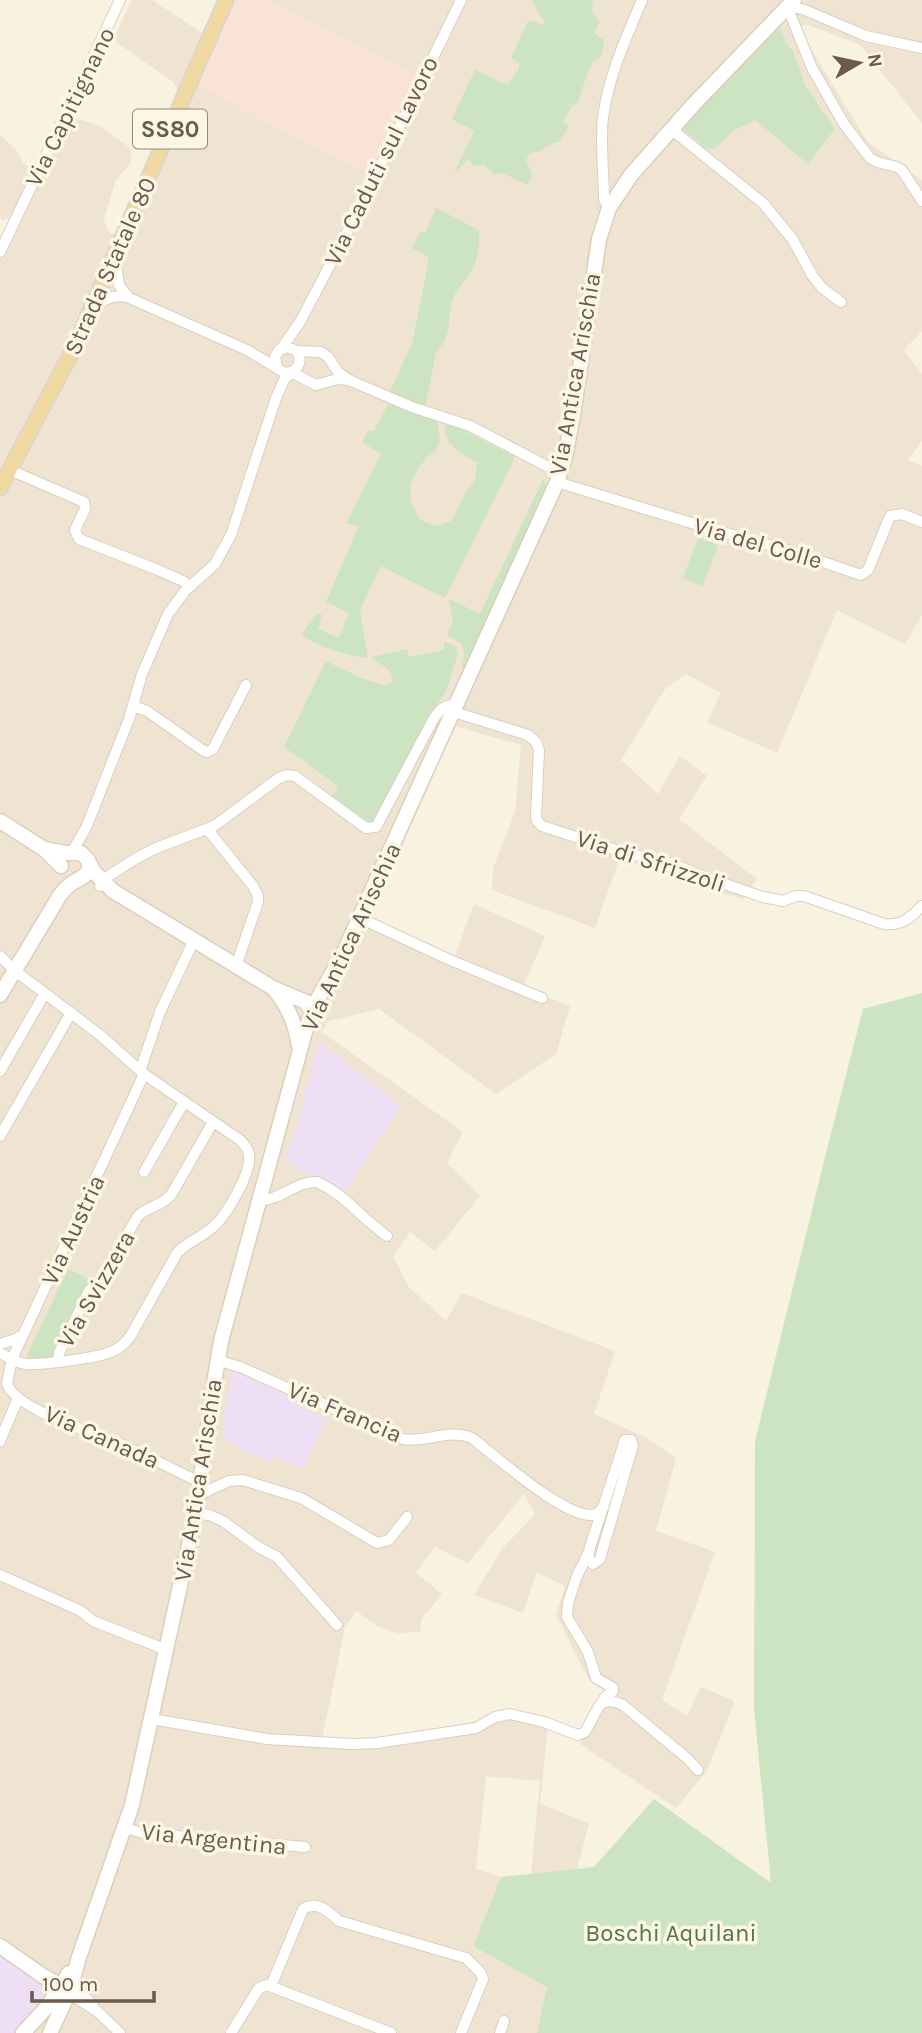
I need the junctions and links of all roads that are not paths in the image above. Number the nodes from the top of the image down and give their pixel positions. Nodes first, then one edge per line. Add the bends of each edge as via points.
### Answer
1 (120, 0) edge
2 (226, 0) edge
3 (461, 0) edge
4 (642, 0) edge
5 (796, 3) edge
6 (922, 48) edge
7 (671, 129) junction
8 (922, 201) edge
9 (609, 208) junction
10 (0, 252) edge
11 (115, 257) junction
12 (132, 299) junction
13 (841, 302) dead end
14 (90, 313) junction
15 (300, 322) junction
16 (247, 350) junction
17 (280, 350) junction
18 (296, 350) junction
19 (334, 367) junction
20 (277, 368) junction
21 (291, 373) junction
22 (351, 381) junction
23 (325, 383) junction
24 (276, 398) junction
25 (10, 470) junction
26 (558, 478) junction
27 (0, 488) edge
28 (922, 522) edge
29 (189, 586) junction
30 (246, 685) dead end
31 (133, 706) junction
32 (455, 709) junction
33 (0, 821) edge
34 (86, 828) junction
35 (208, 830) junction
36 (44, 849) junction
37 (71, 852) junction
38 (88, 860) junction
39 (62, 869) junction
40 (78, 880) junction
41 (105, 886) junction
42 (60, 895) junction
43 (922, 906) edge
44 (360, 918) junction
45 (194, 940) junction
46 (0, 956) edge
47 (236, 966) junction
48 (14, 970) junction
49 (325, 986) junction
50 (45, 993) junction
51 (0, 995) edge
52 (287, 998) junction
53 (542, 998) dead end
54 (312, 1011) junction
55 (71, 1013) junction
56 (300, 1051) junction
57 (0, 1072) edge
58 (142, 1073) junction
59 (184, 1102) junction
60 (213, 1122) junction
61 (0, 1136) edge
62 (248, 1166) junction
63 (144, 1172) dead end
64 (244, 1178) junction
65 (264, 1178) junction
66 (258, 1200) junction
67 (387, 1236) dead end
68 (24, 1334) junction
69 (0, 1344) edge
70 (0, 1353) edge
71 (12, 1359) junction
72 (217, 1360) junction
73 (58, 1362) junction
74 (7, 1386) joint
75 (18, 1398) junction
76 (0, 1441) edge
77 (200, 1488) junction
78 (604, 1506) junction
79 (578, 1512) junction
80 (196, 1513) junction
81 (407, 1517) dead end
82 (593, 1537) junction
83 (591, 1559) junction
84 (0, 1575) edge
85 (337, 1625) dead end
86 (167, 1650) junction
87 (602, 1703) junction
88 (152, 1719) junction
89 (698, 1770) dead end
90 (124, 1828) junction
91 (305, 1847) dead end
92 (0, 1946) edge
93 (68, 1985) junction
94 (271, 1986) junction
95 (84, 2000) junction
96 (40, 2015) junction
97 (504, 2021) dead end
98 (55, 2022) edge
99 (23, 2033) edge
100 (120, 2033) edge
101 (231, 2033) edge
102 (391, 2033) edge
103 (461, 2033) edge
104 (499, 2033) edge

1 - 10 street, Via Capitignano
2 - 11 main road, Strada Statale 80 / SS80
3 - 15 street, Via Caduti sul Lavoro
4 - 9 street via 604,107 604,199
5 - 6 street via 866,36
5 - 7 main road, Via Antica Arischia
5 - 8 street via 791,16 812,68 844,124 870,158 902,170
7 - 9 main road, Via Antica Arischia
7 - 13 street via 763,203 793,240 822,288
9 - 26 main road, Via Antica Arischia via 597,250 573,415
11 - 12 street via 119,285
11 - 14 main road, Strada Statale 80 / SS80
12 - 14 street via 110,297
12 - 16 street
14 - 25 main road, Strada Statale 80 / SS80
15 - 17 street, Via Caduti sul Lavoro
15 - 18 street, Via Caduti sul Lavoro
16 - 17 street
16 - 20 street
17 - 18 street
17 - 20 street via 275,357
18 - 19 street via 321,352
18 - 21 street via 299,364
19 - 22 street
19 - 23 street
20 - 21 street
20 - 24 street
21 - 23 street via 313,384
21 - 24 street
22 - 23 street
22 - 26 street via 470,426
24 - 29 street via 226,545 212,567
25 - 27 main road, Strada Statale 80 / SS80
25 - 29 street via 83,502 85,509 75,530 79,539
26 - 28 street, Via del Colle via 858,575 868,570 890,516 902,514
26 - 32 main road, Via Antica Arischia
29 - 31 street via 168,614
30 - 31 street via 215,746 207,752
31 - 34 street
32 - 35 street via 445,706 434,718 376,827 366,828 295,776 287,775
32 - 43 street, Via di Sfrizzoli via 537,742 536,816 542,826 670,863 763,897 783,901 800,895 884,924 901,924
32 - 44 main road, Via Antica Arischia
33 - 36 main road
34 - 37 street
34 - 38 street
35 - 41 street via 135,859
35 - 47 street via 258,896
36 - 37 main road
36 - 39 main road
37 - 38 main road
37 - 39 main road
38 - 40 main road via 88,873
38 - 41 main road
39 - 40 main road via 67,877
39 - 42 main road
40 - 41 main road
40 - 42 main road
41 - 45 main road
42 - 48 main road
44 - 49 main road, Via Antica Arischia
44 - 53 street
45 - 47 main road
45 - 58 street, Via Austria via 160,1012
46 - 48 street
47 - 52 main road
48 - 50 street
48 - 51 main road
49 - 52 main road via 312,995
49 - 54 main road, Via Antica Arischia
50 - 55 street
50 - 57 street
52 - 54 main road via 295,1008
52 - 56 main road
54 - 56 main road, Via Antica Arischia
55 - 58 street
55 - 61 street
56 - 65 main road, Via Antica Arischia
58 - 59 street
58 - 68 street, Via Austria
59 - 60 street
59 - 63 street
60 - 62 street via 244,1145
60 - 73 street, Via Svizzera via 171,1195 138,1216 89,1291
62 - 64 street
62 - 65 street
64 - 65 street
64 - 73 street via 218,1222 177,1253 125,1342 108,1353
65 - 66 main road, Via Antica Arischia
66 - 67 street via 317,1182 344,1198
66 - 72 main road, Via Antica Arischia
68 - 69 street
68 - 71 street, Via Austria
70 - 71 street
71 - 73 street via 26,1364
71 - 74 street, Via Austria
72 - 77 main road, Via Antica Arischia
72 - 79 street, Via Francia via 402,1439 465,1435 541,1492
74 - 75 street, Via Canada
75 - 76 street
75 - 77 street, Via Canada via 81,1430 128,1447
77 - 80 main road, Via Antica Arischia
77 - 81 street via 209,1490 243,1480 301,1498 377,1543 389,1540
78 - 79 street via 597,1513
78 - 82 street
78 - 83 street via 623,1443 631,1440 600,1559
79 - 82 street via 590,1522
80 - 85 street via 223,1521 277,1557
80 - 86 main road, Via Antica Arischia
82 - 83 street
83 - 87 street via 578,1576 567,1617 588,1652 596,1678 613,1688
84 - 86 street via 81,1611 93,1621
86 - 88 main road, Via Antica Arischia
87 - 88 street via 585,1732 578,1735 510,1714 476,1728 352,1744 267,1738
87 - 89 street via 623,1705
88 - 90 main road, Via Antica Arischia
90 - 91 street, Via Argentina
90 - 93 main road, Via Antica Arischia
92 - 93 main road via 43,1976
93 - 95 street via 75,1997
93 - 96 main road
93 - 98 main road
94 - 101 street via 259,1988
94 - 102 street
94 - 103 street via 303,1909 312,1905 328,1909 340,1920 466,1958 483,1979
95 - 98 street via 69,2004
95 - 100 street
96 - 98 main road via 52,2012
96 - 99 main road
97 - 104 street

